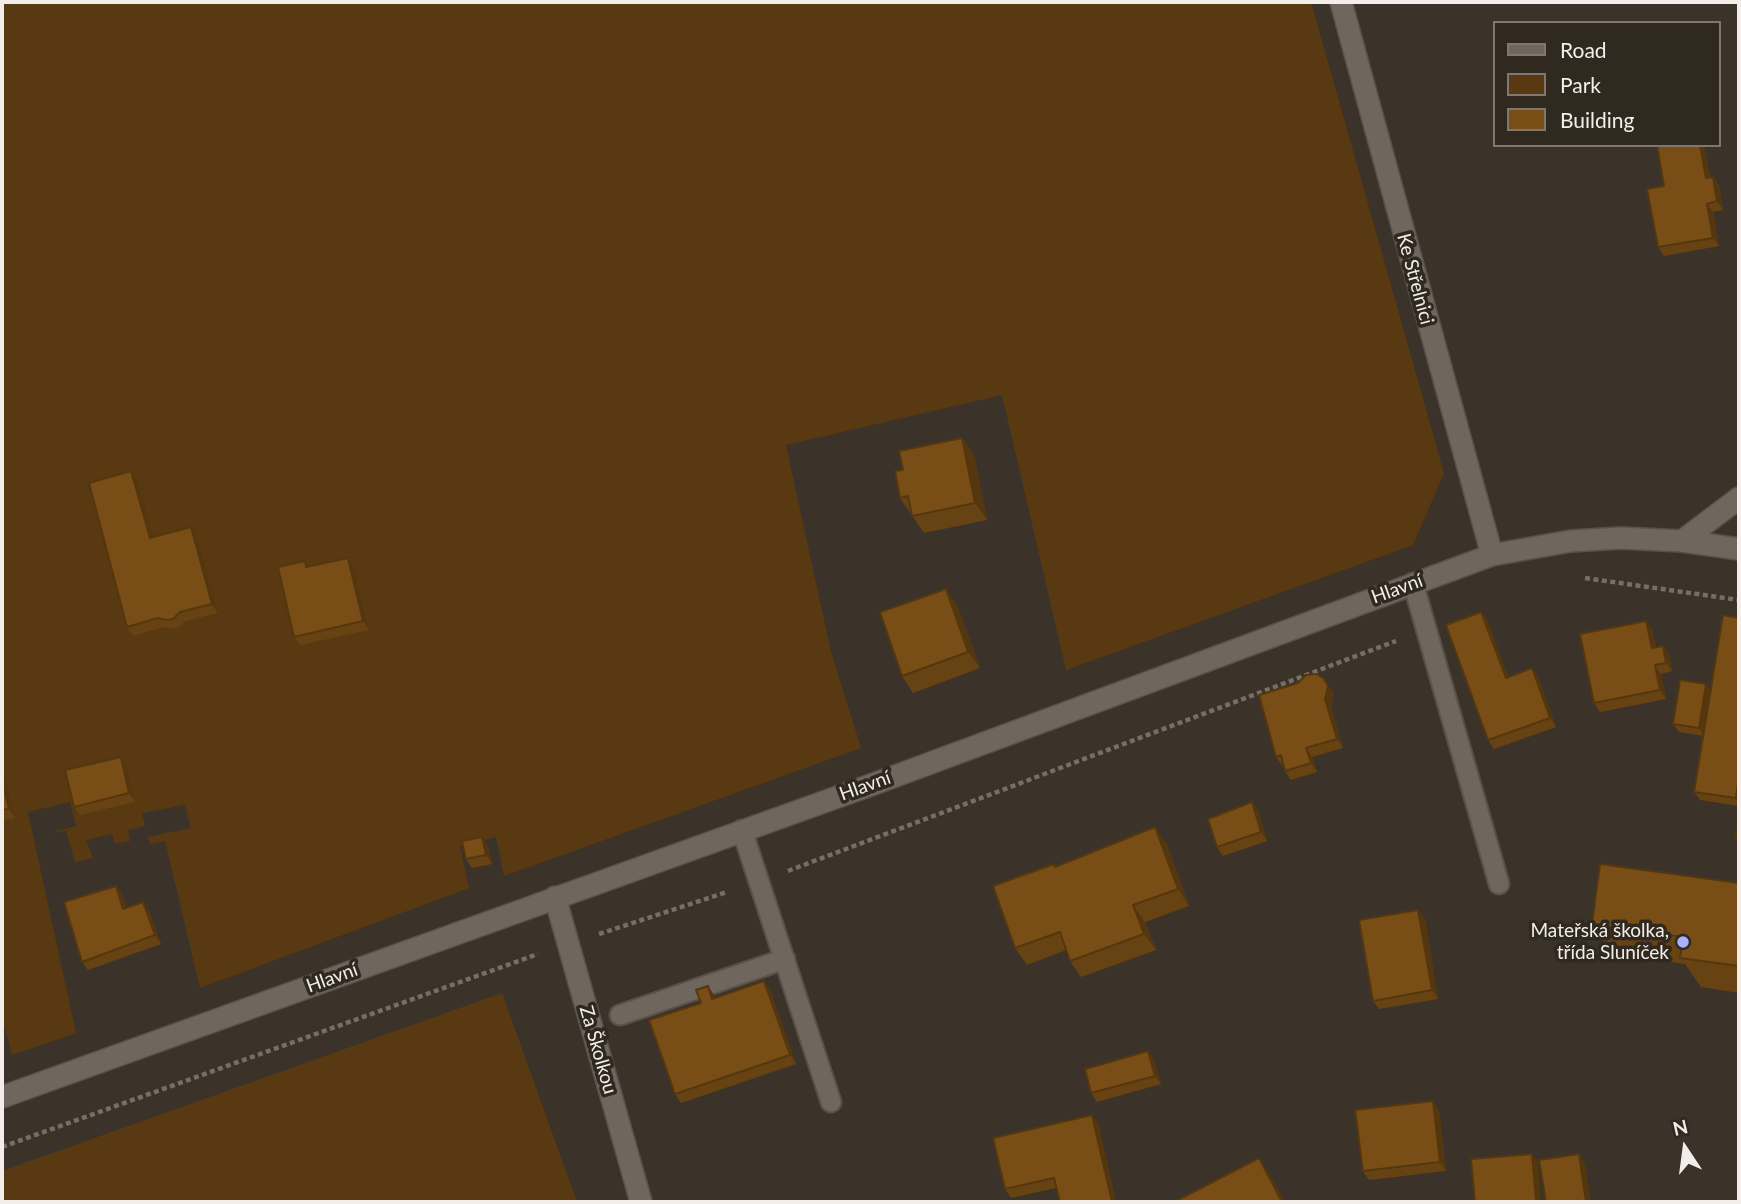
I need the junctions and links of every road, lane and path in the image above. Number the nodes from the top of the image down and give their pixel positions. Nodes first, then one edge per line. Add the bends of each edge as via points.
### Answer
1 (1341, 2) edge
2 (1739, 498) edge
3 (1682, 541) junction
4 (1739, 549) edge
5 (1492, 555) junction
6 (1578, 577) dead end
7 (1413, 583) junction
8 (1739, 600) edge
9 (1426, 630) junction
10 (742, 830) junction
11 (759, 882) junction
12 (1499, 884) dead end
13 (555, 897) junction
14 (568, 943) junction
15 (785, 959) junction
16 (620, 1015) dead end
17 (2, 1097) edge
18 (831, 1102) dead end
19 (2, 1147) edge
20 (641, 1202) edge

1 - 5 street, Ke Střelnici
2 - 3 street
3 - 4 street, Hlavní
3 - 5 street, Hlavní via 1571,541
5 - 7 street, Hlavní
6 - 8 path
7 - 9 lane
7 - 10 street, Hlavní
9 - 11 path
9 - 12 lane
10 - 11 lane
10 - 13 street, Hlavní
11 - 14 path
11 - 15 lane
13 - 14 street, Za Školkou
13 - 17 street, Hlavní
14 - 19 path
14 - 20 street, Za Školkou
15 - 16 lane
15 - 18 lane

